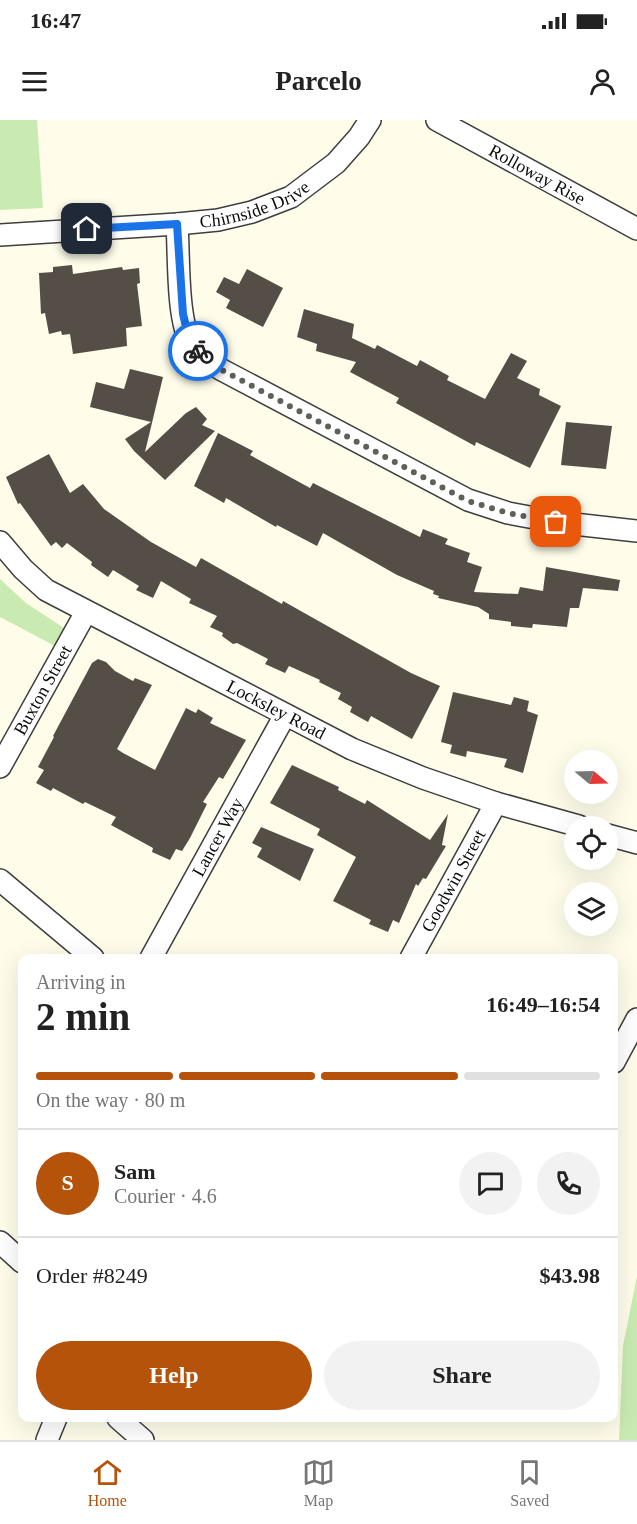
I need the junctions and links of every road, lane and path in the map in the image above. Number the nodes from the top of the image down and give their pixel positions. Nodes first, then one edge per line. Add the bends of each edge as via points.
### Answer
1 (369, 120) edge
2 (436, 120) edge
3 (177, 224) junction
4 (637, 229) edge
5 (0, 235) edge
6 (637, 531) edge
7 (0, 542) edge
8 (86, 612) junction
9 (285, 715) junction
10 (0, 766) edge
11 (496, 803) junction
12 (564, 822) edge
13 (618, 838) edge
14 (637, 843) edge
15 (0, 880) edge
16 (88, 954) edge
17 (153, 954) edge
18 (413, 954) edge
19 (637, 1019) edge
20 (618, 1055) edge
21 (0, 1242) edge
22 (18, 1258) edge
23 (54, 1422) edge
24 (123, 1422) edge
25 (47, 1440) edge
26 (143, 1440) edge

1 - 3 street, Chirnside Drive via 336,163 291,197 252,212
2 - 4 street, Rolloway Rise
3 - 5 street, Chirnside Drive
3 - 6 street via 183,314 189,339 202,357 468,501 556,522
7 - 8 street, Locksley Road via 46,590
8 - 9 street, Locksley Road
8 - 10 street, Buxton Street
9 - 11 street, Locksley Road via 352,749
9 - 17 street, Lancer Way
11 - 12 street, Locksley Road
11 - 18 street, Goodwin Street
13 - 14 street
15 - 16 street
19 - 20 street
21 - 22 street
23 - 25 street
24 - 26 street

